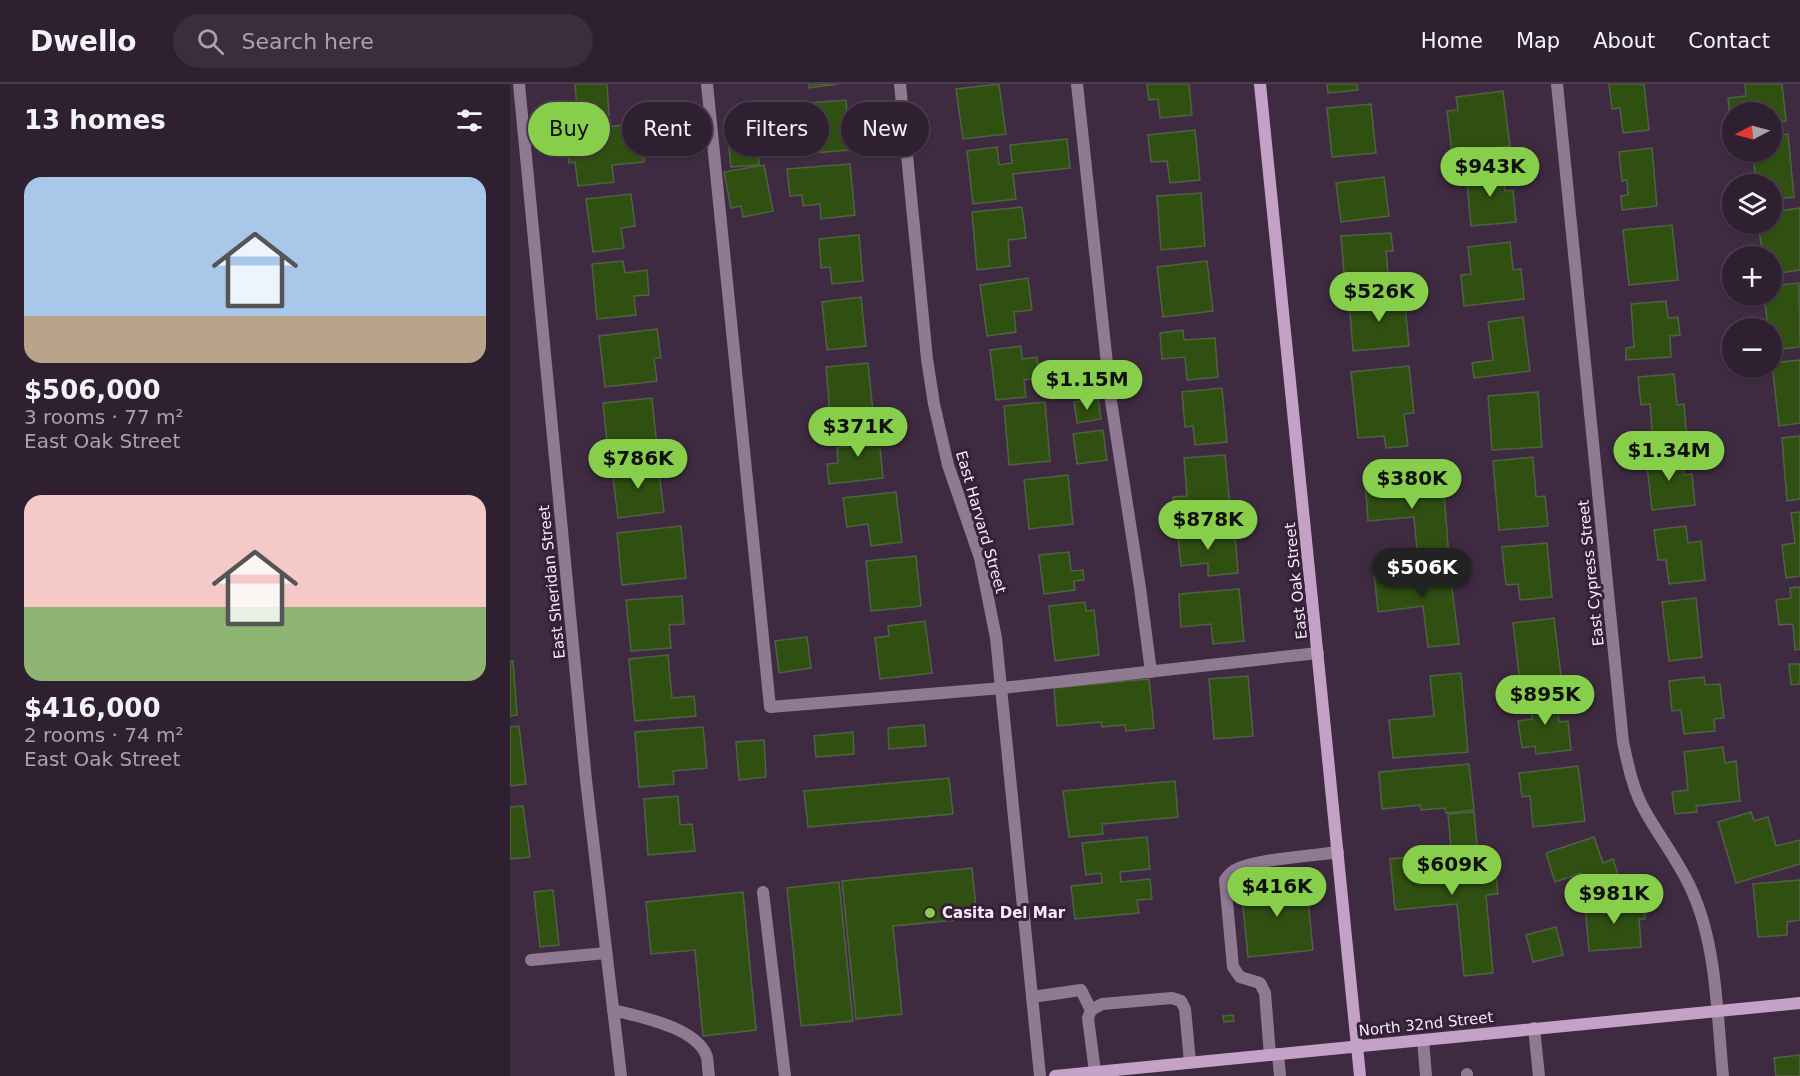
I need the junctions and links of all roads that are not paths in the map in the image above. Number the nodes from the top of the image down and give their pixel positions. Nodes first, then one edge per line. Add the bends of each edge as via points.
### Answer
1 (519, 84) edge
2 (707, 84) edge
3 (900, 84) edge
4 (1077, 84) edge
5 (1260, 84) edge
6 (1557, 84) edge
7 (1318, 653) junction
8 (1151, 672) junction
9 (1002, 688) junction
10 (1338, 852) junction
11 (763, 892) dead end
12 (606, 953) junction
13 (531, 960) dead end
14 (1032, 997) junction
15 (1800, 1003) edge
16 (613, 1010) junction
17 (1091, 1010) junction
18 (1717, 1012) junction
19 (1534, 1029) junction
20 (1423, 1040) junction
21 (1358, 1046) junction
22 (1274, 1054) junction
23 (1190, 1062) junction
24 (1175, 1070) edge
25 (1095, 1072) junction
26 (621, 1076) edge
27 (709, 1076) edge
28 (785, 1076) edge
29 (1040, 1076) edge
30 (1055, 1076) edge
31 (1280, 1076) edge
32 (1360, 1076) edge
33 (1426, 1076) edge
34 (1539, 1076) edge
35 (1724, 1076) edge

1 - 12 street, East Sheridan Street
2 - 9 street via 771,707
3 - 9 street, East Harvard Street via 934,404 948,465 982,568
4 - 8 street via 1111,401
5 - 7 street, East Oak Street
6 - 18 street, East Cypress Street via 1623,742 1630,775 1644,810 1692,891 1706,934
7 - 8 street
7 - 10 street, East Oak Street
8 - 9 street
9 - 14 street, East Harvard Street
10 - 21 street, East Oak Street
10 - 22 street via 1236,869 1226,880 1233,967 1240,977 1260,983
11 - 28 street
12 - 13 street
12 - 16 street, East Sheridan Street
14 - 17 street via 1081,990
14 - 29 street, East Harvard Street
15 - 18 street, North 32nd Street
16 - 26 street, East Sheridan Street
16 - 27 street via 682,1032 703,1050
17 - 23 street via 1102,1004 1172,998 1181,1001
17 - 25 street via 1088,1018
18 - 19 street, North 32nd Street
18 - 35 street, East Cypress Street
19 - 20 street, North 32nd Street
19 - 34 street
20 - 21 street, North 32nd Street
20 - 33 street
21 - 22 street, North 32nd Street
21 - 32 street, East Oak Street
22 - 23 street, North 32nd Street
22 - 31 street
23 - 24 street, North 32nd Street
24 - 25 street, North 32nd Street
25 - 30 street, North 32nd Street

